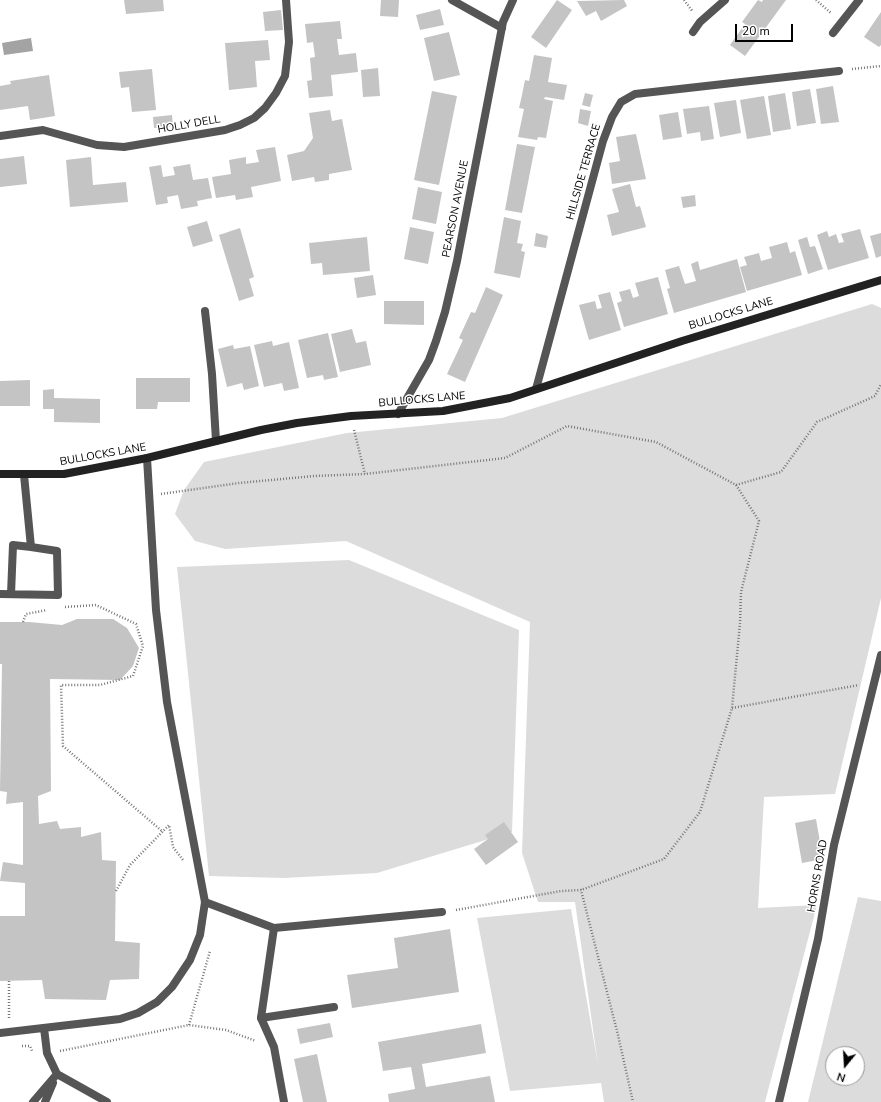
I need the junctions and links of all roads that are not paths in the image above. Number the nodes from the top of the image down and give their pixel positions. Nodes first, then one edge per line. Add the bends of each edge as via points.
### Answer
1 (286, 0) edge
2 (452, 0) edge
3 (513, 0) edge
4 (725, 0) edge
5 (860, 0) edge
6 (502, 28) junction
7 (693, 32) dead end
8 (833, 33) dead end
9 (839, 71) road end
10 (0, 136) edge
11 (881, 280) edge
12 (205, 311) dead end
13 (536, 388) junction
14 (398, 414) junction
15 (216, 441) junction
16 (147, 458) junction
17 (0, 474) edge
18 (24, 475) junction
19 (31, 547) junction
20 (0, 594) edge
21 (11, 594) junction
22 (881, 655) edge
23 (205, 902) junction
24 (442, 912) road end
25 (274, 928) junction
26 (334, 1007) dead end
27 (261, 1018) junction
28 (44, 1028) junction
29 (0, 1033) edge
30 (57, 1074) junction
31 (33, 1102) edge
32 (45, 1102) edge
33 (107, 1102) edge
34 (284, 1102) edge
35 (779, 1102) edge

1 - 10 street, HOLLY DELL via 290,42 285,76 265,108 254,118 225,130 124,147 97,145 43,130
2 - 6 street
3 - 6 street, PEARSON AVENUE
4 - 7 street via 700,22
5 - 8 street
6 - 14 street, PEARSON AVENUE via 445,312 429,360
9 - 13 street, HILLSIDE TERRACE via 635,94 621,102 603,141
11 - 13 main road, BULLOCKS LANE
12 - 15 street
13 - 14 main road, BULLOCKS LANE via 510,398 477,405 443,411
14 - 15 main road, BULLOCKS LANE via 351,416 297,423
15 - 16 main road, BULLOCKS LANE
16 - 18 main road, BULLOCKS LANE via 64,474
16 - 23 street via 156,610 166,702
17 - 18 main road, BULLOCKS LANE
18 - 19 street
19 - 21 street via 13,545
19 - 21 street via 57,551 58,595
20 - 21 street
22 - 35 street, HORNS ROAD via 834,845 818,939
23 - 25 street
23 - 28 street via 200,935 190,960 172,987 157,1002 138,1013 120,1019
24 - 25 street
25 - 27 street
26 - 27 street
27 - 34 street via 274,1047
28 - 29 street
28 - 30 street via 47,1053
30 - 31 street
30 - 32 street
30 - 33 street

